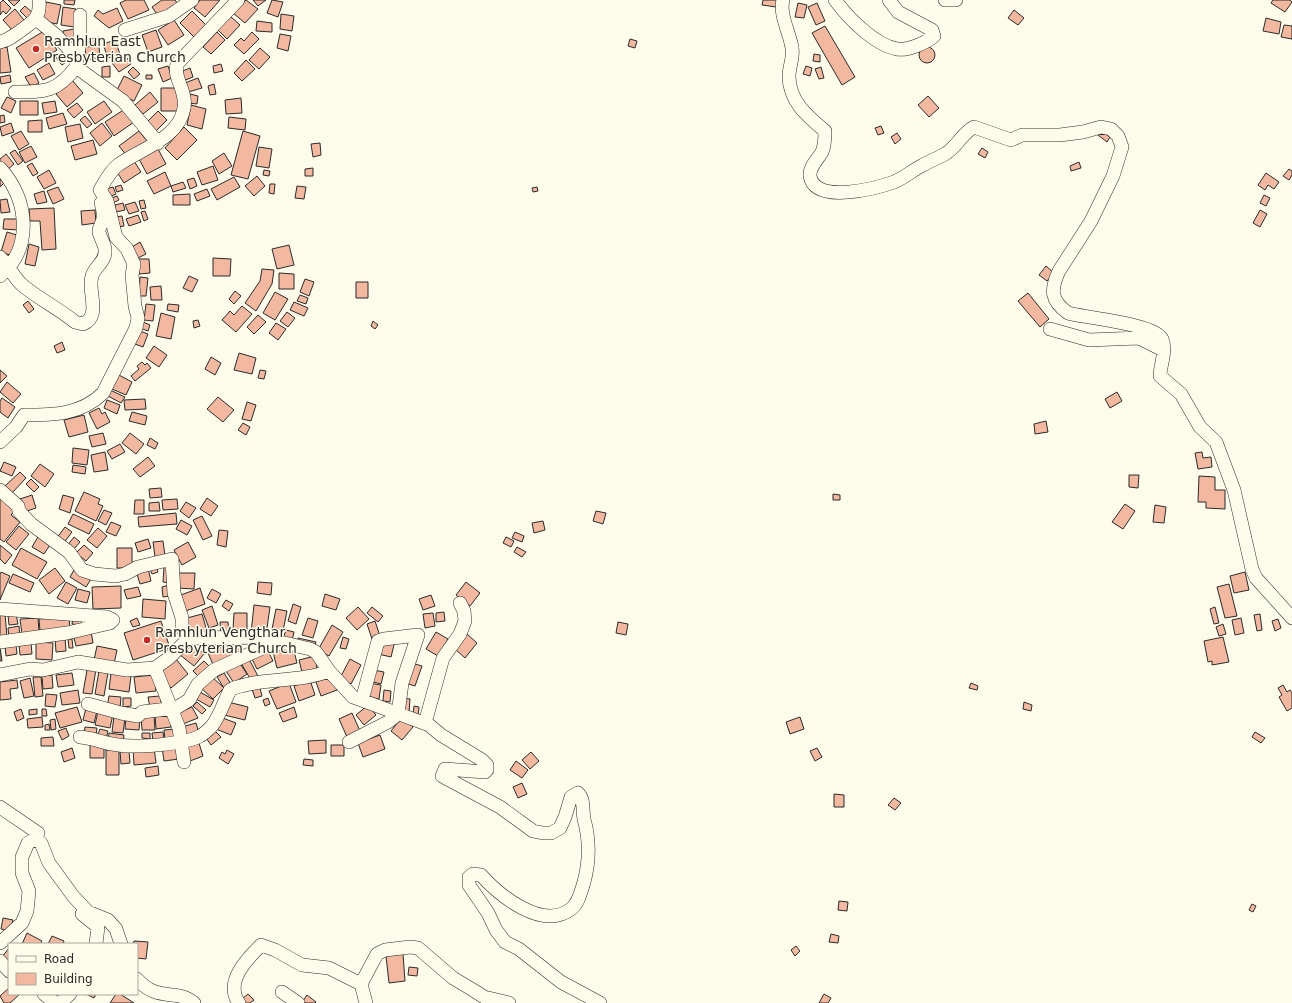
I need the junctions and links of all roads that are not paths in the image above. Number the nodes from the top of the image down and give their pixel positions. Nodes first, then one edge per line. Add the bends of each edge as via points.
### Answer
1 (39, 0) edge
2 (192, 0) edge
3 (238, 0) edge
4 (783, 0) edge
5 (835, 0) edge
6 (889, 0) edge
7 (945, 0) edge
8 (956, 0) edge
9 (80, 15) dead end
10 (36, 19) junction
11 (125, 30) dead end
12 (0, 42) edge
13 (76, 63) junction
14 (15, 92) dead end
15 (158, 142) junction
16 (0, 168) edge
17 (100, 190) junction
18 (0, 256) edge
19 (10, 268) junction
20 (0, 276) edge
21 (1050, 329) dead end
22 (1164, 350) junction
23 (0, 442) edge
24 (0, 490) edge
25 (460, 603) dead end
26 (0, 609) edge
27 (1292, 618) edge
28 (189, 638) junction
29 (0, 642) edge
30 (269, 645) junction
31 (155, 668) junction
32 (329, 671) junction
33 (0, 675) edge
34 (362, 700) junction
35 (88, 704) dead end
36 (171, 710) junction
37 (398, 714) junction
38 (425, 724) junction
39 (80, 737) dead end
40 (182, 741) junction
41 (349, 742) dead end
42 (184, 762) dead end
43 (0, 806) edge
44 (36, 839) junction
45 (73, 896) junction
46 (0, 943) edge
47 (96, 943) edge
48 (121, 943) edge
49 (0, 961) edge
50 (8, 970) edge
51 (138, 980) edge
52 (362, 984) junction
53 (282, 992) dead end
54 (45, 995) edge
55 (69, 995) edge
56 (55, 1003) edge
57 (60, 1003) edge
58 (194, 1003) edge
59 (239, 1003) edge
60 (298, 1003) edge
61 (366, 1003) edge
62 (509, 1003) edge
63 (600, 1003) edge

1 - 10 street via 40,7
2 - 11 street via 169,16
3 - 15 street via 177,64 176,75 184,91 184,109 174,128
4 - 22 street via 783,15 793,50 790,89 796,103 825,131 822,152 810,172 814,185 823,190 851,192 895,181 946,154 974,127 1011,140 1022,135 1060,135 1101,127 1111,129 1118,136 1122,147 1112,176 1091,221 1059,271 1053,294 1058,306 1068,313 1144,327 1158,334
5 - 6 street via 864,32 898,50 934,36 932,30 898,12
7 - 8 street
9 - 13 street via 80,43
10 - 12 street via 10,39
10 - 13 street via 57,36
13 - 14 street via 65,82 42,92
13 - 15 street via 123,101
15 - 17 street via 118,165 109,174
16 - 19 street via 16,190 23,220 22,237
17 - 19 street via 103,217 99,232 106,248 104,258 91,280 94,304 87,323 75,322 29,290
17 - 23 street via 107,201 116,237 127,249 134,264 132,275 138,318 136,328 103,393 96,400 75,411 58,415 24,415
18 - 19 street
19 - 20 street
21 - 22 street via 1090,340 1140,338
22 - 27 street via 1160,376 1181,394 1200,427 1216,442 1226,465 1252,570 1256,578
24 - 28 street via 18,506 19,512 31,524 69,552 82,570 116,576 172,558 174,593 182,618 182,628
25 - 38 street via 465,621 460,634 443,658
26 - 29 street via 107,617 113,620 74,632
28 - 30 street via 266,637
28 - 31 street
30 - 32 street via 285,643 310,649 316,652
30 - 36 street via 214,670 198,684 189,700
31 - 33 street via 127,670 78,662
31 - 36 street
32 - 34 street via 354,697
32 - 40 street via 312,677 234,688 230,690 212,726 202,735
34 - 37 street
34 - 37 street via 378,641 418,635 402,683
35 - 36 street via 138,716 142,712
36 - 40 street
37 - 38 street
37 - 41 street via 383,726
38 - 63 street via 482,760 488,767 482,773 445,769 442,776 500,807 533,831 556,831 565,817 571,797 575,793 581,795 589,835 589,855 578,899 571,909 558,915 532,912 514,905 481,875 474,874 469,877 469,885 505,942 519,949 561,982
39 - 40 street via 126,746
40 - 42 street
43 - 44 street via 38,833
44 - 45 street via 41,843 49,863
44 - 46 street via 28,843 22,858 22,873 29,891 28,911 22,922
45 - 47 street via 73,907 98,927
45 - 48 street via 88,912 108,920 116,929
49 - 50 street
51 - 58 street via 148,992 187,999
52 - 59 street via 328,968 302,965 261,945 235,981 234,991
52 - 61 street
52 - 62 street via 377,954 391,949 418,948 453,978 484,997
53 - 60 street
54 - 56 street
55 - 57 street

